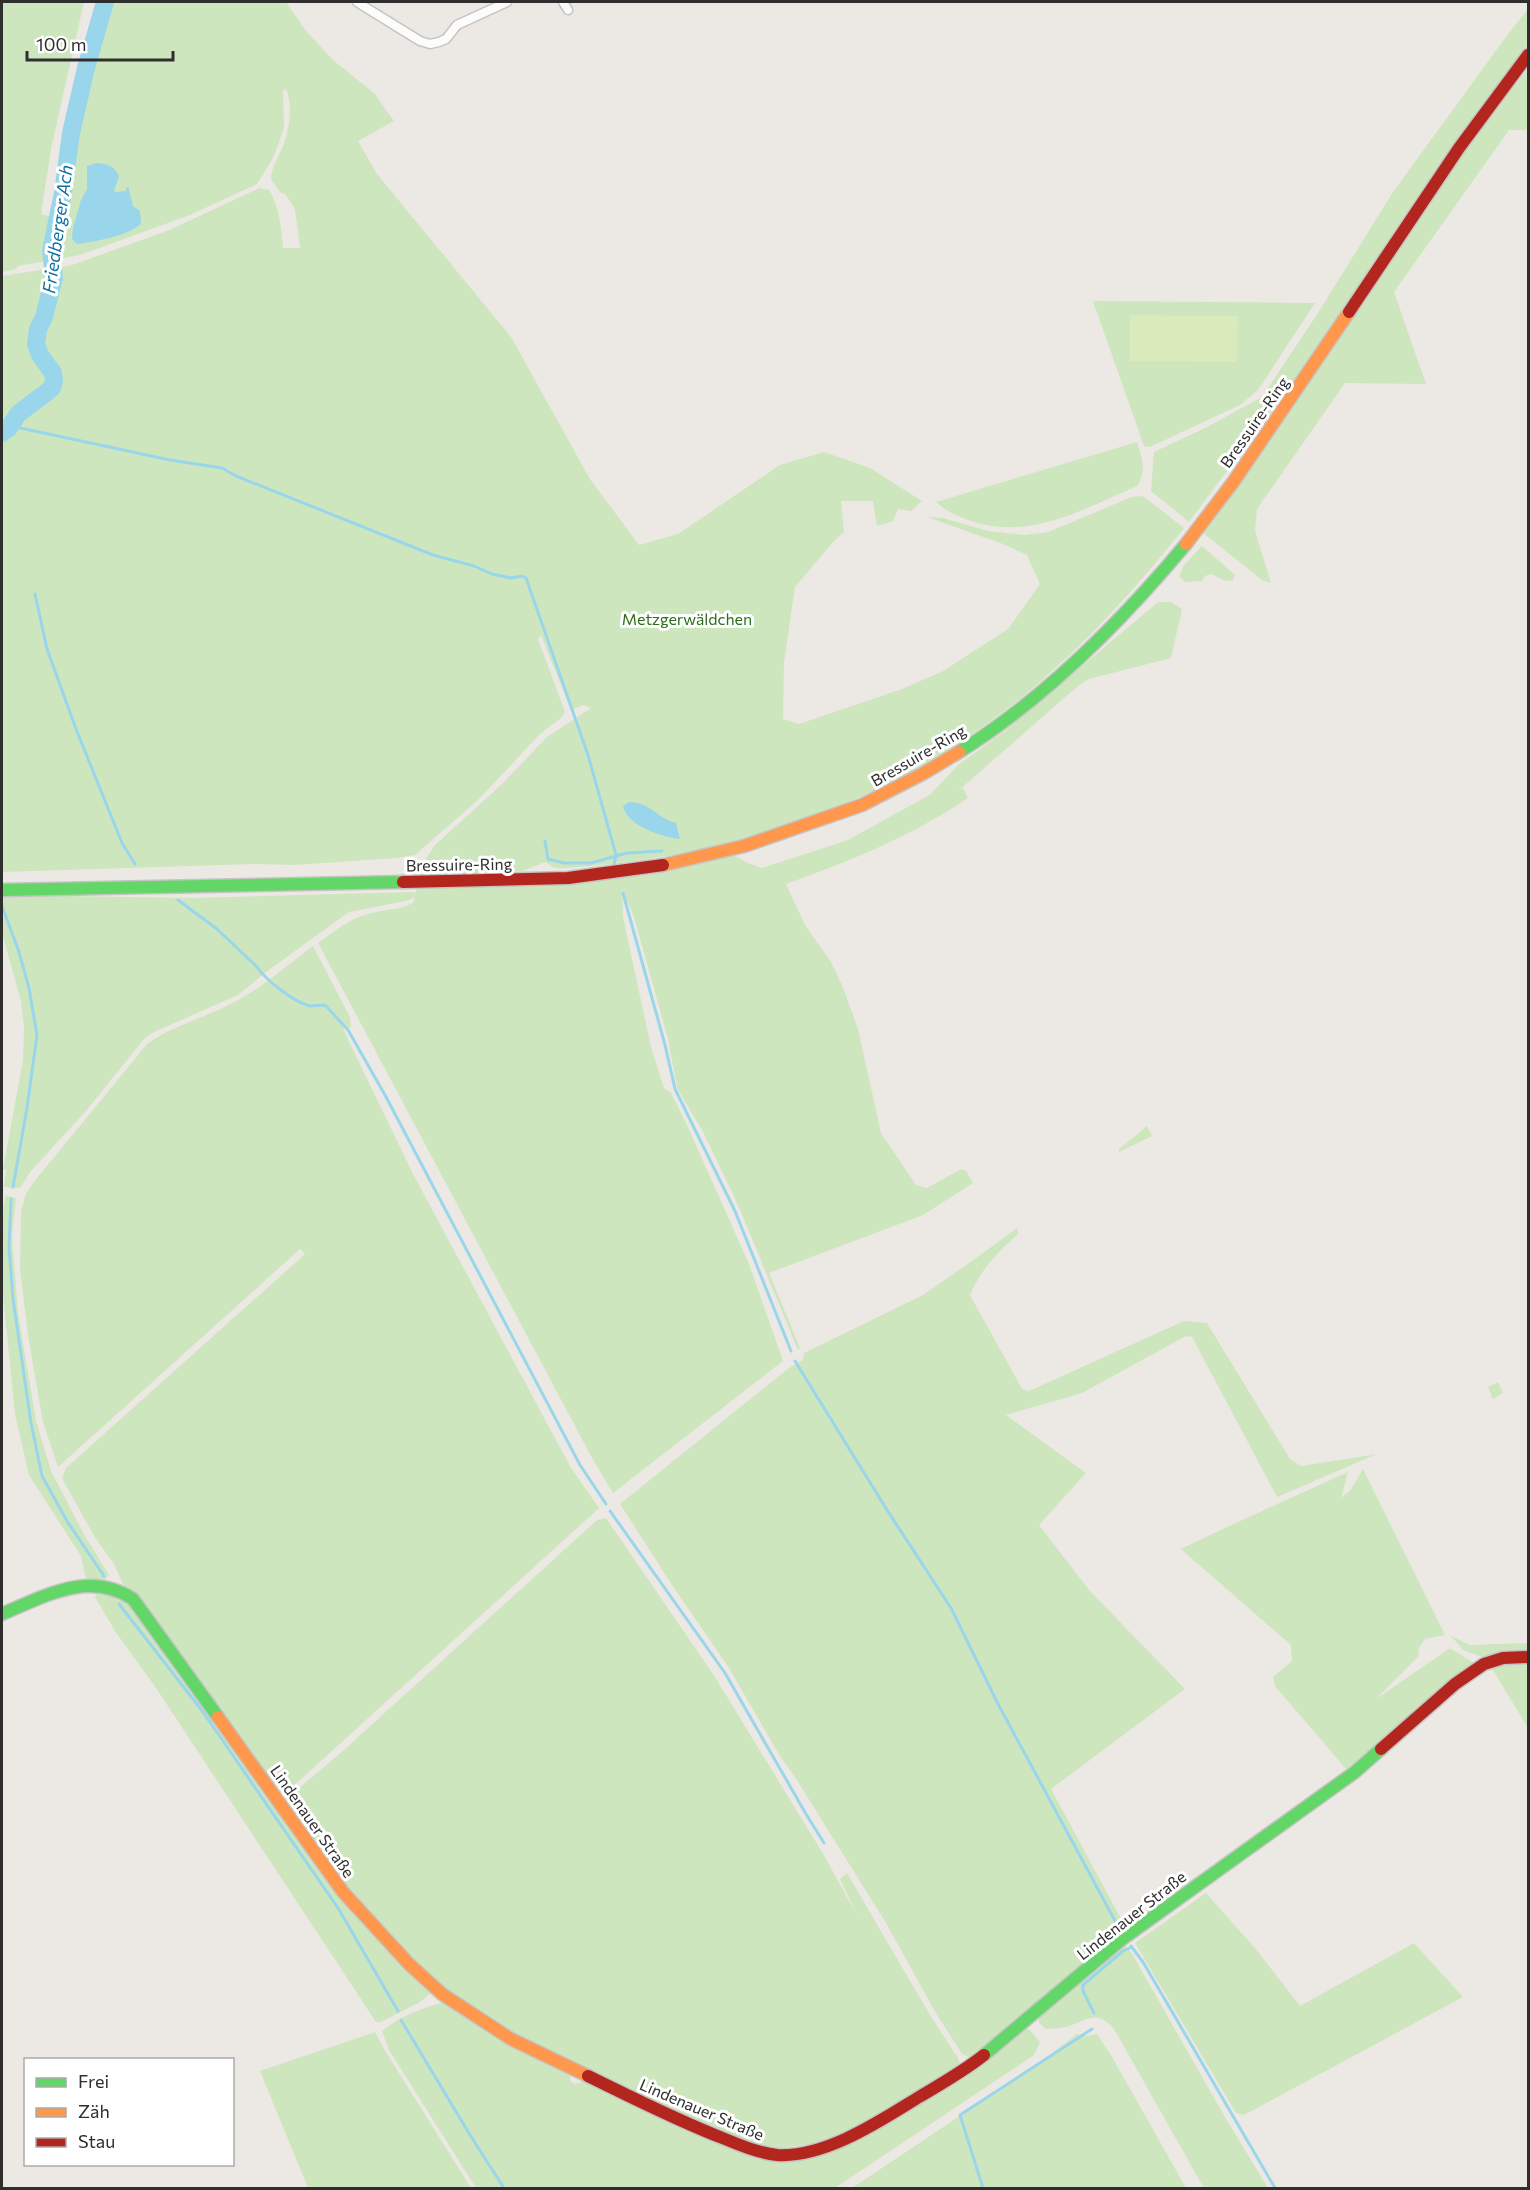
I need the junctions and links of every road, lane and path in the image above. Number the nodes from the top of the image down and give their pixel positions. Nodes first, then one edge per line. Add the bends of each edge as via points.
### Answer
1 (357, 2) edge
2 (507, 2) edge
3 (563, 2) edge
4 (568, 10) dead end
5 (1528, 55) edge
6 (2, 890) edge
7 (2, 1614) edge
8 (1528, 1657) edge

1 - 2 street via 430,44 446,39 457,25
3 - 4 street
5 - 6 street, Bressuire-Ring via 1487,107 1320,356 1183,549 1071,667 1012,717 955,755 878,798 728,850 599,875 488,881
7 - 8 street, Lindenauer Straße via 86,1585 113,1588 133,1599 343,1892 442,1994 511,2039 581,2073 701,2130 755,2151 778,2155 803,2153 843,2140 969,2067 1121,1940 1354,1772 1455,1684 1484,1665 1503,1658

